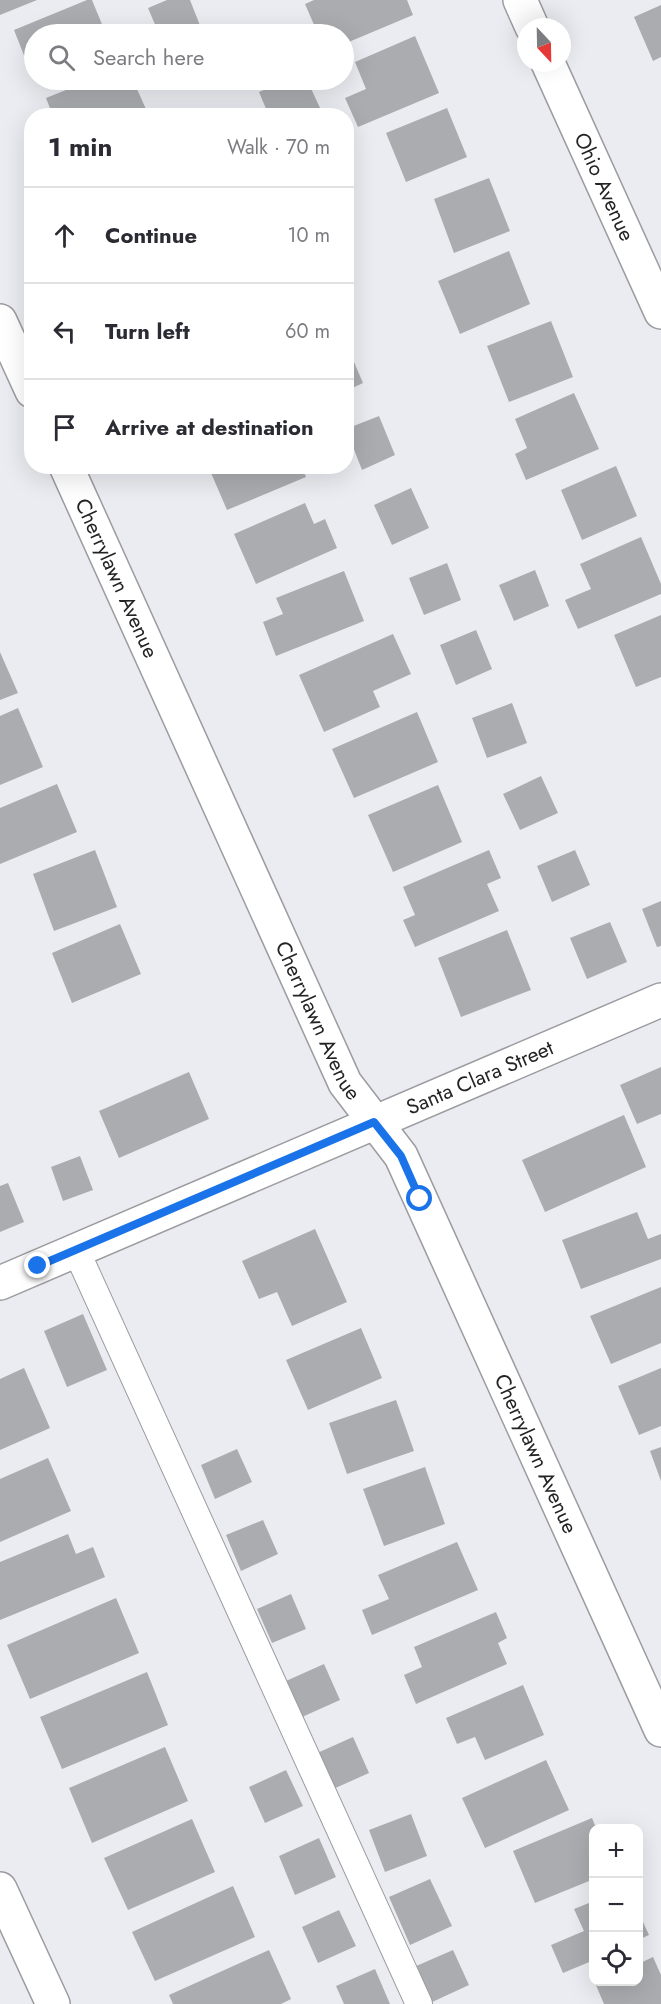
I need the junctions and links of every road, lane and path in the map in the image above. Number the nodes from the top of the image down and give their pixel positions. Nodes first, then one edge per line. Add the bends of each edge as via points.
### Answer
1 (520, 0) edge
2 (528, 18) edge
3 (552, 72) edge
4 (661, 312) edge
5 (0, 321) edge
6 (24, 374) edge
7 (70, 474) edge
8 (661, 1000) edge
9 (374, 1122) junction
10 (76, 1250) junction
11 (0, 1283) edge
12 (661, 1730) edge
13 (0, 1889) edge
14 (52, 2004) edge
15 (419, 2004) edge

1 - 2 street
3 - 4 street, Ohio Avenue
5 - 6 street
7 - 9 street, Cherrylawn Avenue via 345,1083
8 - 9 street, Santa Clara Street
9 - 10 street, Santa Clara Street
9 - 12 street, Cherrylawn Avenue via 401,1156
10 - 11 street, Santa Clara Street
10 - 15 lane
13 - 14 street

